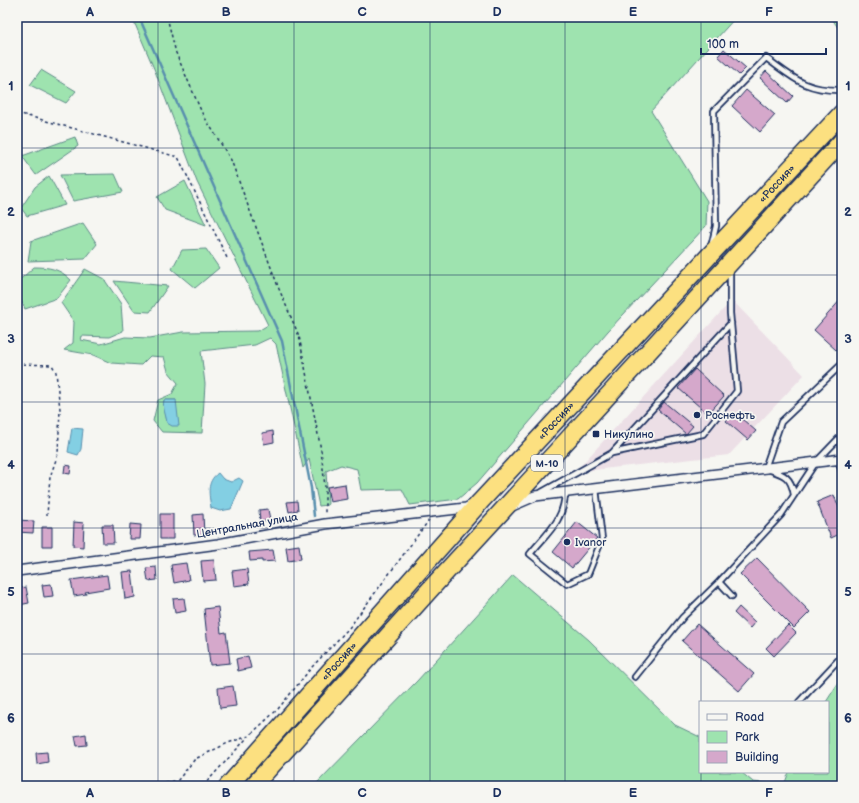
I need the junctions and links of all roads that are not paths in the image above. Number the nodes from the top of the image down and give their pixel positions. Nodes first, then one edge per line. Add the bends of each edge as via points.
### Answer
1 (842, 90) edge
2 (842, 113) edge
3 (842, 141) edge
4 (706, 260) junction
5 (730, 263) junction
6 (731, 323) junction
7 (842, 364) edge
8 (842, 436) edge
9 (612, 453) junction
10 (840, 459) edge
11 (816, 462) junction
12 (765, 468) junction
13 (842, 472) edge
14 (596, 489) junction
15 (565, 493) junction
16 (794, 495) junction
17 (536, 496) junction
18 (480, 502) junction
19 (504, 510) junction
20 (17, 571) edge
21 (719, 582) junction
22 (732, 596) dead end
23 (842, 656) edge
24 (635, 678) dead end
25 (800, 701) edge
26 (228, 786) edge
27 (253, 786) edge

1 - 4 lane via 805,86 766,58 714,111 716,226
2 - 4 highway, «Россия» / М-10
3 - 5 highway, «Россия» / М-10
4 - 18 highway, «Россия» / М-10
5 - 6 lane
5 - 19 highway, «Россия» / М-10
6 - 9 lane
6 - 9 lane via 737,391 703,434
7 - 12 lane via 781,422
8 - 11 lane
9 - 17 lane
10 - 11 street
10 - 13 lane
11 - 12 street
11 - 16 lane
12 - 14 street
12 - 16 lane via 786,476
14 - 15 street
14 - 15 lane via 602,539 588,574 567,584 530,554 560,519
15 - 17 street
16 - 21 lane via 781,515
17 - 19 street
18 - 20 street, Центральная улица via 466,508 325,524 218,544
18 - 26 highway, «Россия» / М-10
19 - 27 highway, «Россия» / М-10
21 - 22 lane
21 - 24 lane via 683,617
23 - 25 lane

